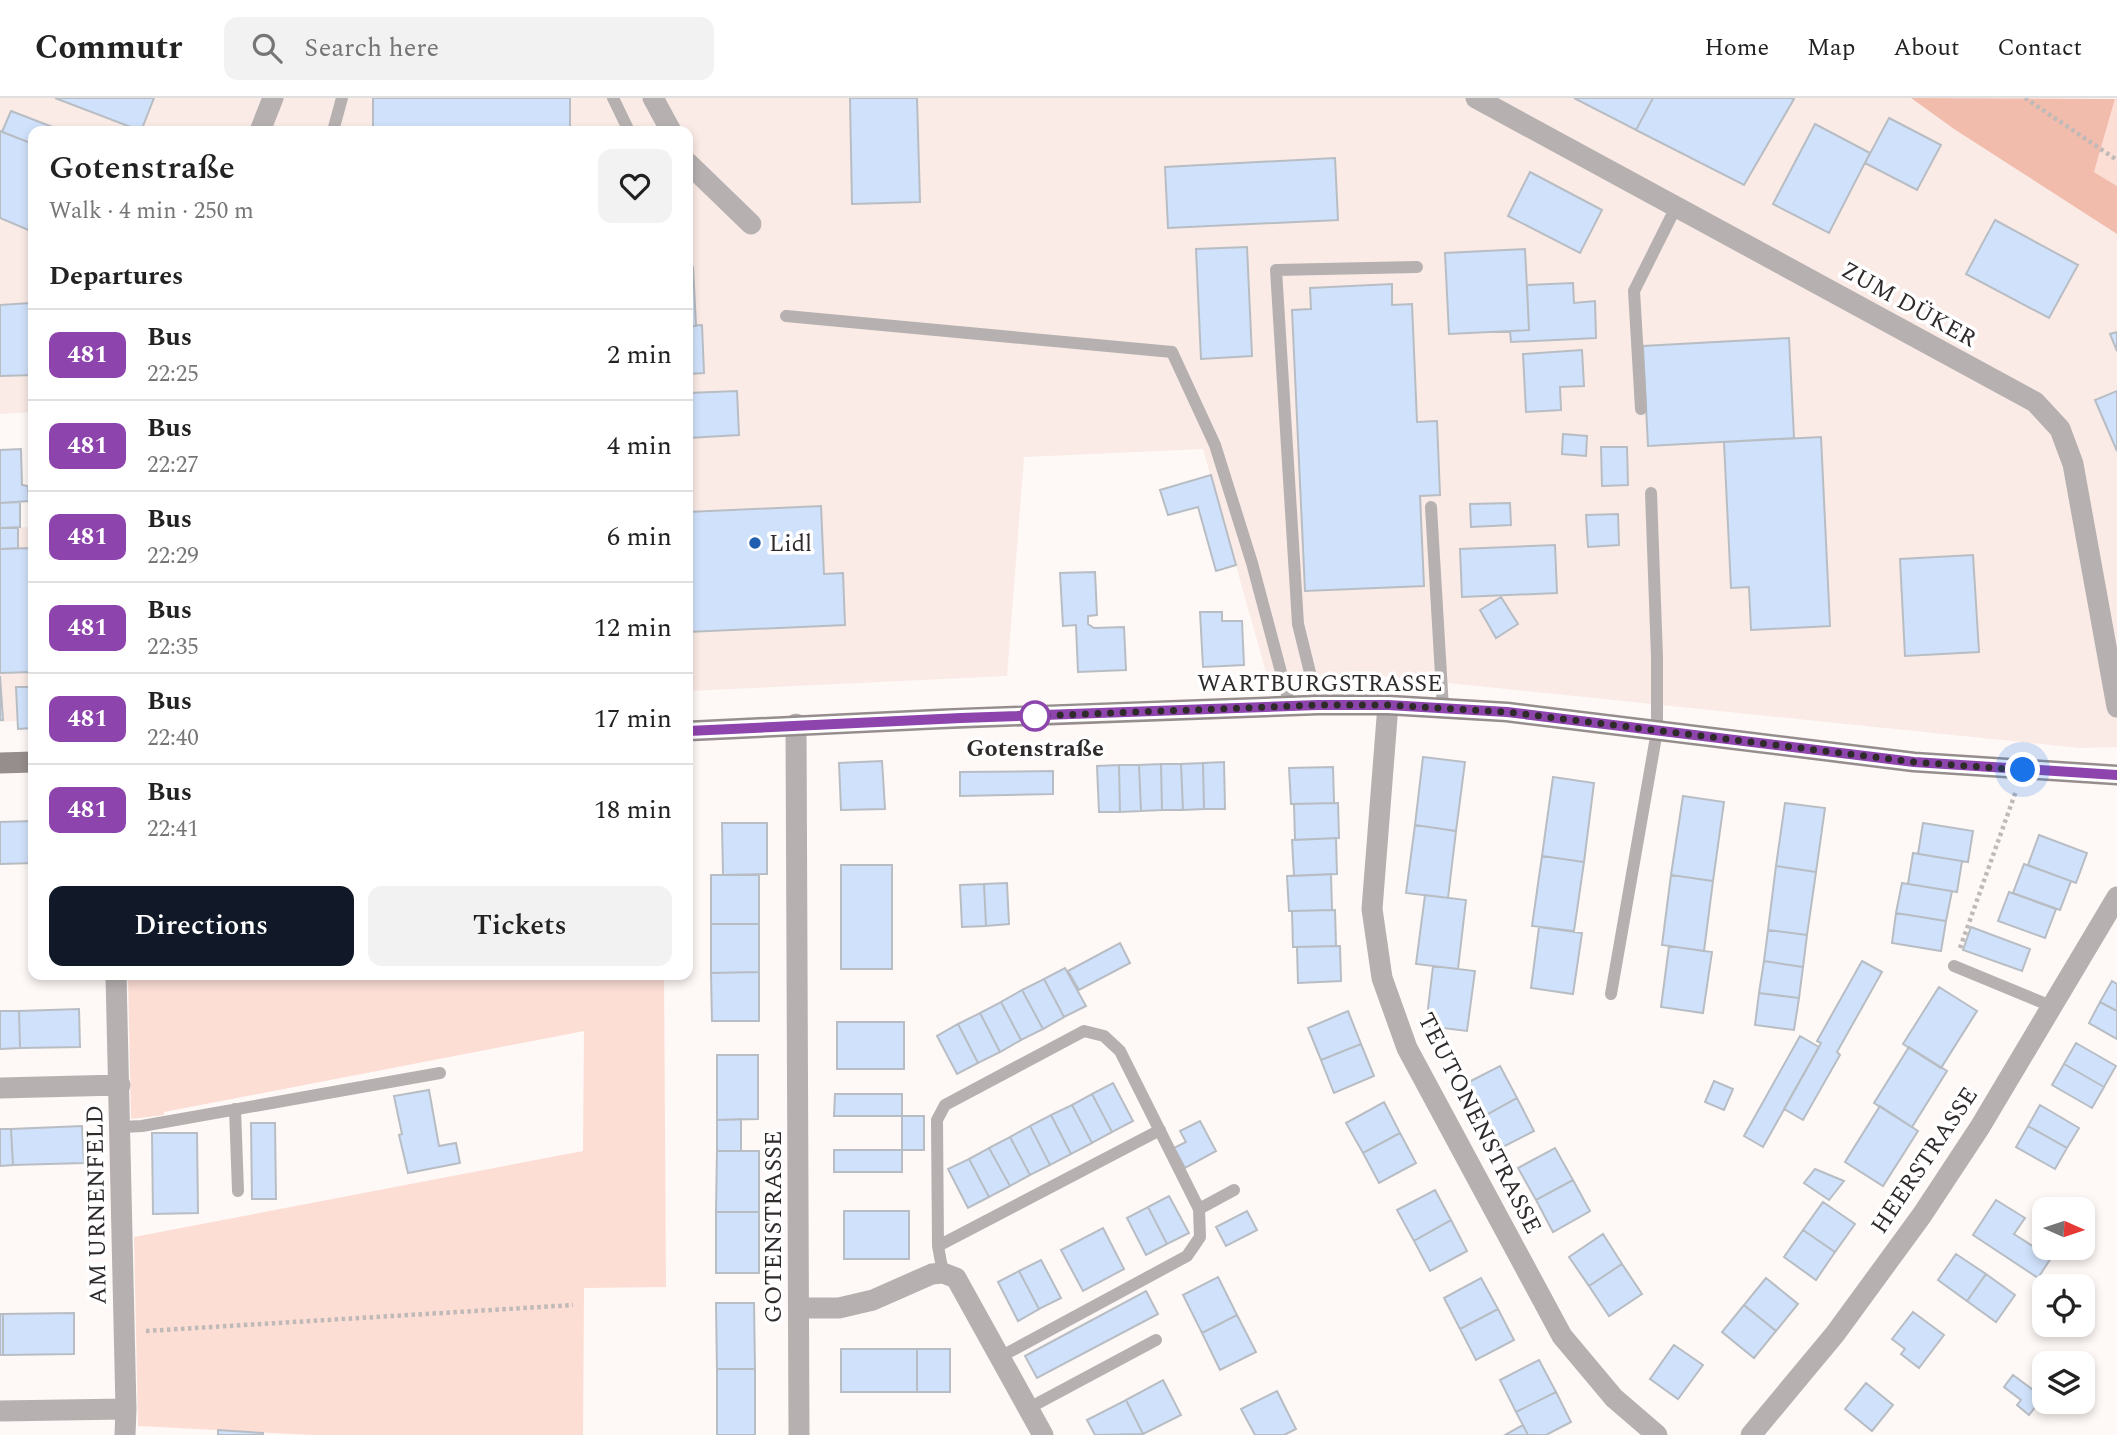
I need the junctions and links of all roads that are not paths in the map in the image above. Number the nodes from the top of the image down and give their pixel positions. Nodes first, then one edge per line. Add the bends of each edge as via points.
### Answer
1 (273, 98) edge
2 (342, 98) edge
3 (613, 98) edge
4 (653, 98) edge
5 (1476, 98) edge
6 (262, 126) edge
7 (334, 126) edge
8 (627, 126) edge
9 (668, 126) edge
10 (693, 168) edge
11 (1676, 207) junction
12 (751, 224) dead end
13 (1416, 267) dead end
14 (786, 316) dead end
15 (1641, 409) dead end
16 (1651, 493) dead end
17 (1431, 507) dead end
18 (1318, 705) junction
19 (1388, 705) junction
20 (1290, 706) junction
21 (2117, 707) edge
22 (1443, 708) junction
23 (796, 724) junction
24 (693, 731) edge
25 (1657, 731) junction
26 (28, 762) edge
27 (0, 763) edge
28 (2117, 775) edge
29 (2117, 897) edge
30 (1954, 966) road end
31 (116, 980) edge
32 (1611, 994) dead end
33 (2051, 1006) junction
34 (440, 1073) dead end
35 (120, 1085) junction
36 (0, 1088) edge
37 (235, 1109) junction
38 (121, 1127) junction
39 (1160, 1130) junction
40 (1234, 1190) dead end
41 (238, 1191) dead end
42 (1199, 1209) junction
43 (938, 1246) junction
44 (943, 1273) junction
45 (800, 1308) junction
46 (1156, 1340) dead end
47 (1000, 1357) junction
48 (1029, 1408) junction
49 (126, 1409) junction
50 (0, 1411) edge
51 (125, 1435) edge
52 (799, 1435) edge
53 (1043, 1435) edge
54 (1657, 1435) edge
55 (1751, 1435) edge

1 - 6 street
2 - 7 lane
3 - 8 lane
4 - 9 street
5 - 11 street, ZUM DÜKER
10 - 12 street
11 - 15 lane via 1634,291
11 - 21 street, ZUM DÜKER via 2035,402 2060,429 2073,464
13 - 18 lane via 1276,270 1297,624
14 - 20 lane via 1172,352 1215,445
16 - 25 lane
17 - 22 lane
18 - 19 main road, WARTBURGSTRASSE
18 - 20 main road, WARTBURGSTRASSE
19 - 22 main road, WARTBURGSTRASSE
19 - 54 street, TEUTONENSTRASSE via 1372,909 1382,978 1406,1048 1562,1336 1614,1398
20 - 23 main road, WARTBURGSTRASSE
22 - 25 main road, WARTBURGSTRASSE
23 - 24 main road, WARTBURGSTRASSE
23 - 45 street, GOTENSTRASSE
25 - 28 main road, WARTBURGSTRASSE via 1914,762
25 - 32 lane
26 - 27 main road
29 - 33 street, HEERSTRASSE
30 - 33 lane
31 - 35 street, AM URNENFELD
33 - 55 street, HEERSTRASSE via 1922,1215 1835,1334
34 - 37 lane
35 - 36 street
35 - 38 street, AM URNENFELD
37 - 38 lane
37 - 41 lane
38 - 49 street, AM URNENFELD
39 - 42 lane
39 - 43 lane
39 - 43 lane via 1121,1051 1104,1036 1084,1031 945,1105 937,1120
40 - 42 lane
42 - 47 lane via 1200,1237 1187,1256
43 - 44 lane
44 - 45 street via 873,1300 839,1308
44 - 47 street via 956,1279
45 - 52 street, GOTENSTRASSE
46 - 48 lane
47 - 48 street
48 - 53 street
49 - 50 street
49 - 51 street, AM URNENFELD

